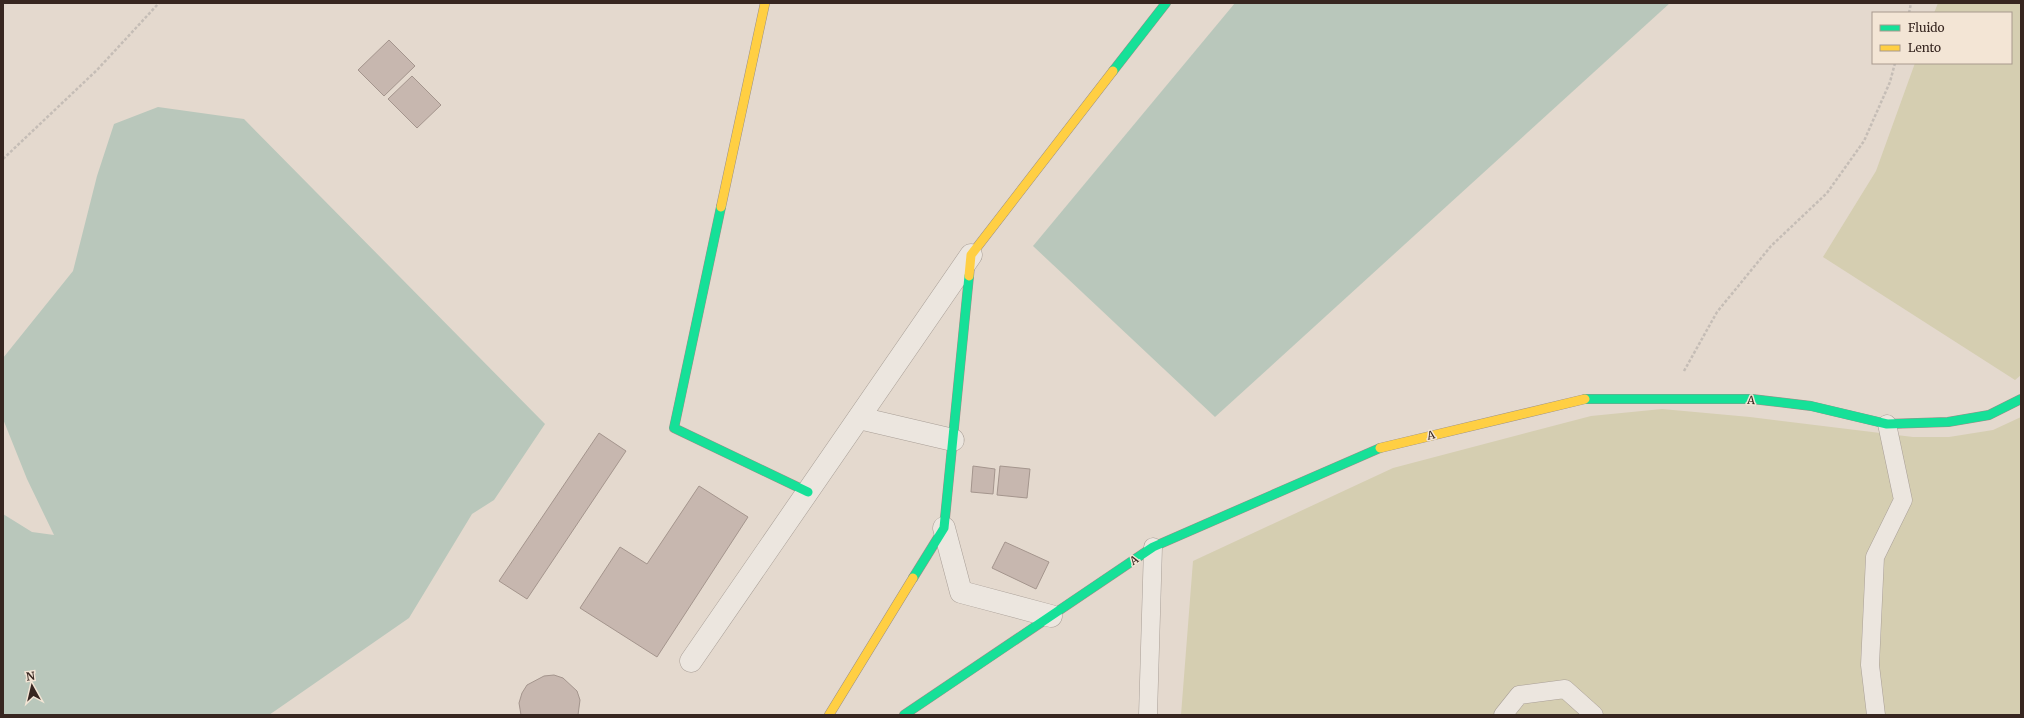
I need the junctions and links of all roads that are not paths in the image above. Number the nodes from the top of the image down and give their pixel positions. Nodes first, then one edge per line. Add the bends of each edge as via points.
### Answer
1 (764, 3) edge
2 (1166, 3) edge
3 (971, 255) junction
4 (2021, 399) edge
5 (859, 418) junction
6 (1887, 424) junction
7 (953, 440) junction
8 (808, 492) junction
9 (944, 528) junction
10 (1153, 547) junction
11 (1051, 616) junction
12 (691, 661) dead end
13 (828, 715) edge
14 (904, 715) edge
15 (1148, 715) edge
16 (1503, 715) edge
17 (1594, 715) edge
18 (1876, 715) edge

1 - 8 street via 674,428
2 - 3 street
3 - 5 street
3 - 7 street
4 - 6 street, A via 1989,415 1948,422
5 - 7 street
5 - 8 street
6 - 10 street, A via 1811,406 1752,399 1591,398 1386,445
6 - 18 lane via 1903,500 1875,557 1870,665
7 - 9 street
8 - 12 street
9 - 11 street via 961,592
9 - 13 street
10 - 11 street, A
10 - 15 lane
11 - 14 street, A
16 - 17 lane via 1520,695 1565,689

